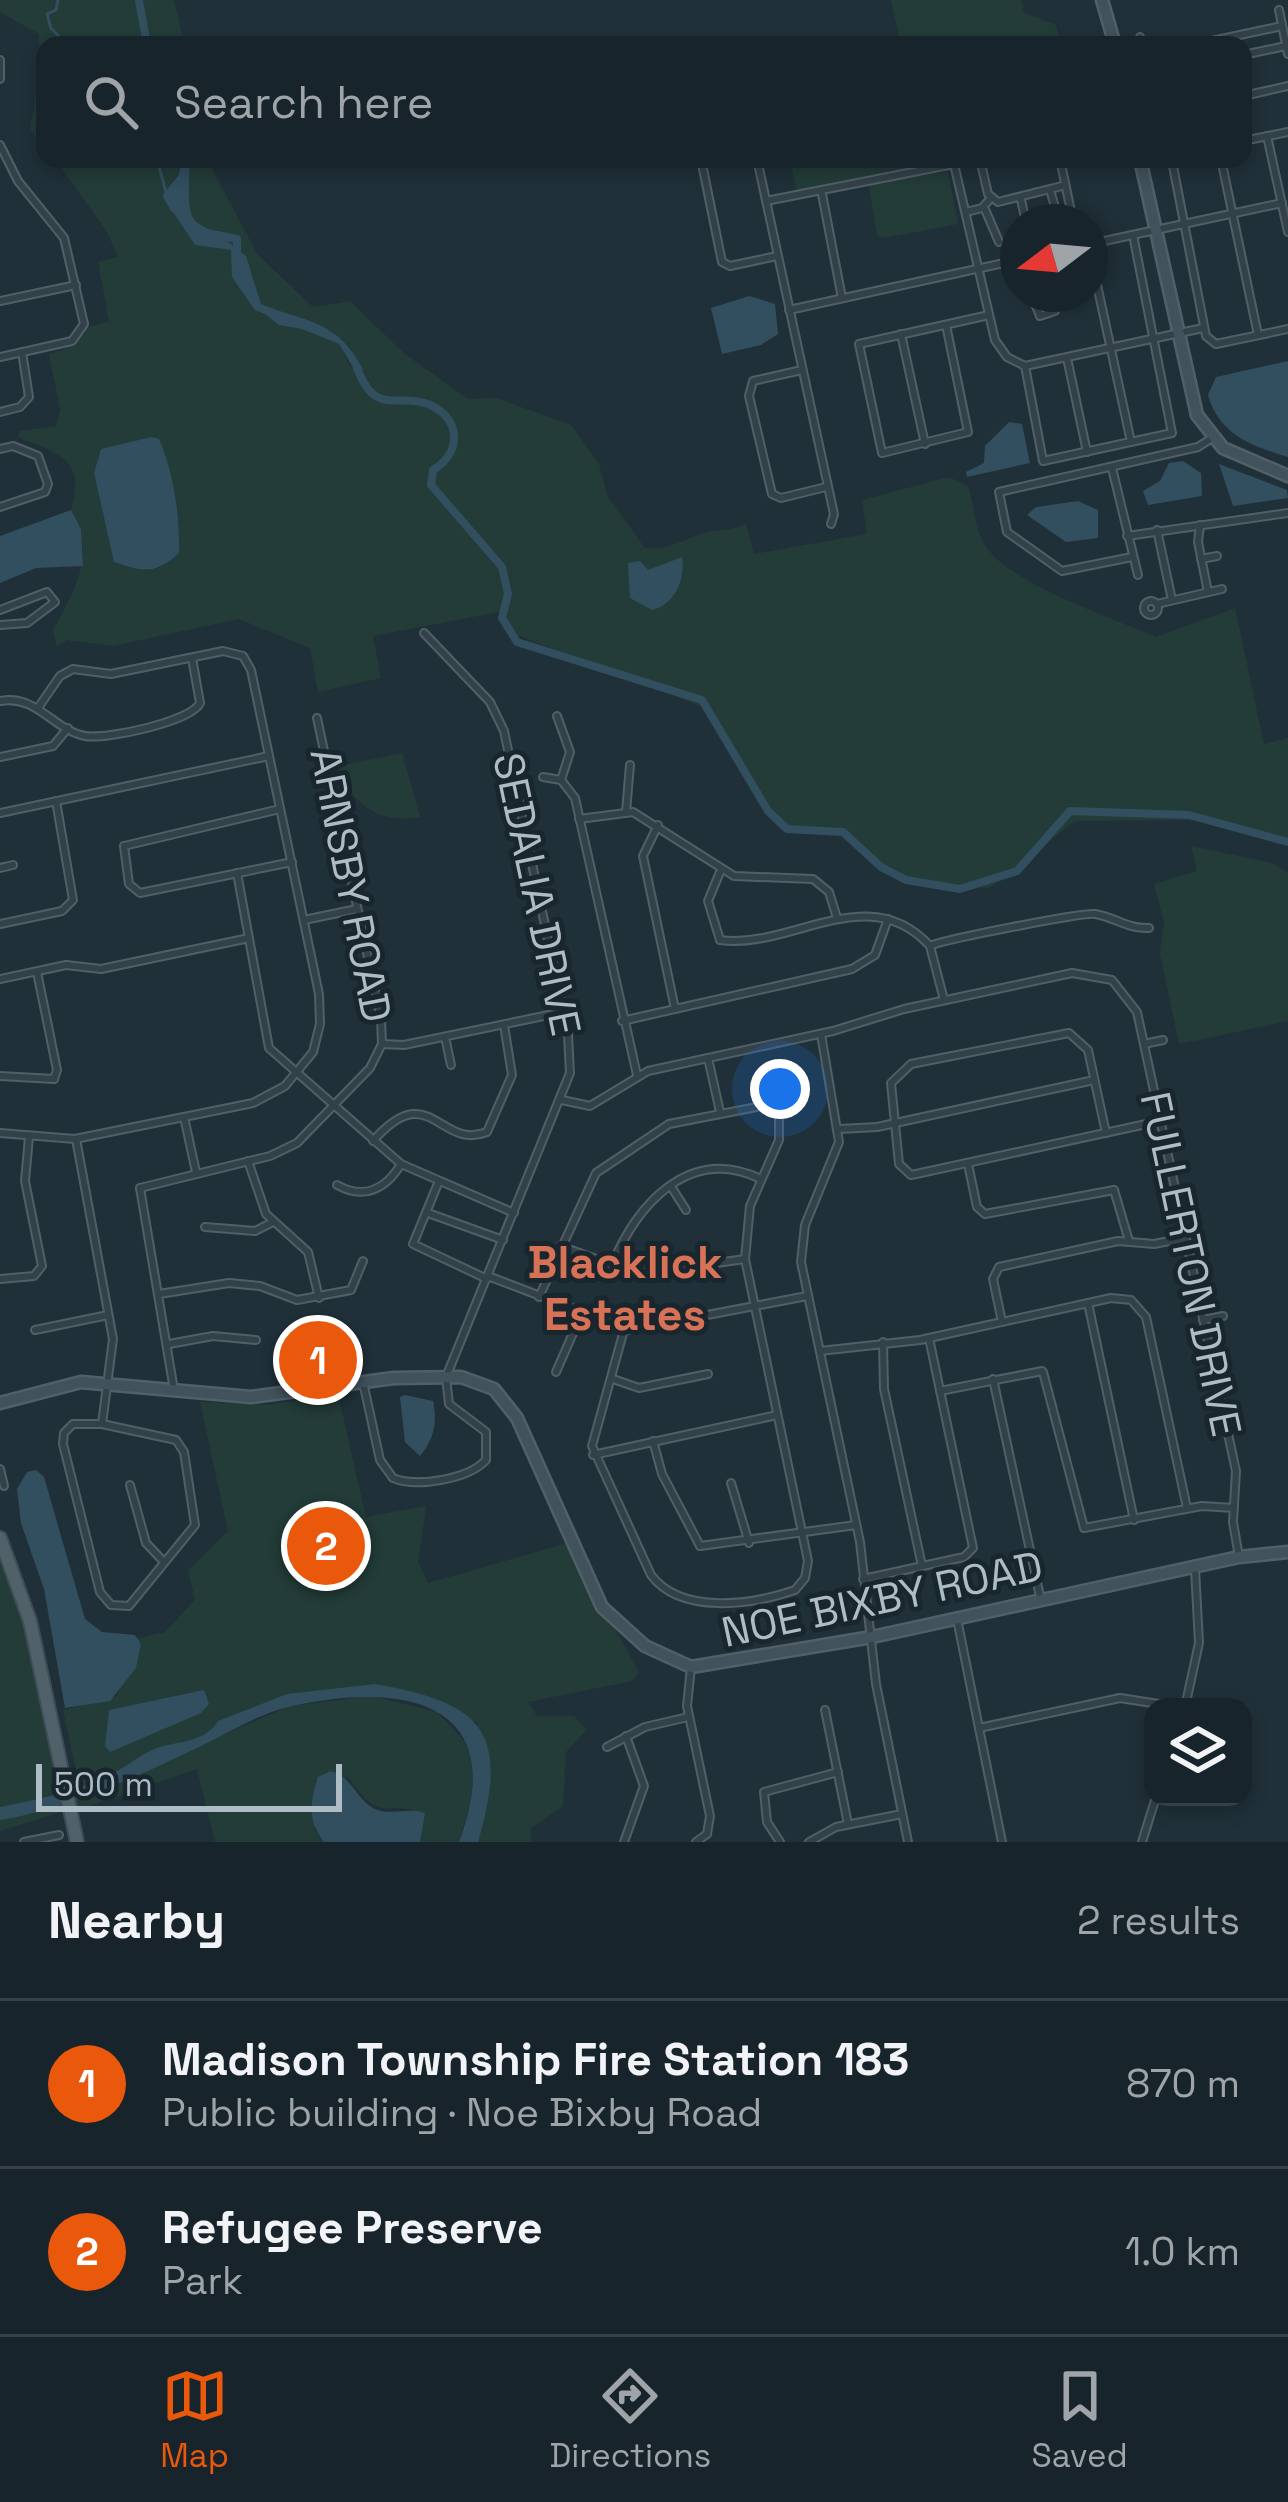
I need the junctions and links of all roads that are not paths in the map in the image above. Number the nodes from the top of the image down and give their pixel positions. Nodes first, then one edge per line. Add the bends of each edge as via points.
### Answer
1 (1102, 0) edge
2 (1279, 10) dead end
3 (1282, 26) junction
4 (1112, 36) edge
5 (1235, 36) edge
6 (1287, 50) edge
7 (1252, 54) edge
8 (0, 59) edge
9 (0, 79) edge
10 (1288, 86) edge
11 (1252, 94) edge
12 (1288, 132) edge
13 (1268, 136) junction
14 (1252, 139) edge
15 (0, 145) edge
16 (702, 168) edge
17 (759, 168) edge
18 (936, 168) edge
19 (955, 168) edge
20 (982, 168) edge
21 (1061, 168) edge
22 (1143, 168) edge
23 (1173, 168) edge
24 (1223, 168) edge
25 (1062, 186) junction
26 (1051, 193) junction
27 (822, 194) junction
28 (990, 196) junction
29 (1021, 200) junction
30 (766, 201) junction
31 (1282, 203) junction
32 (1022, 204) edge
33 (1055, 204) edge
34 (1068, 204) edge
35 (984, 206) junction
36 (966, 212) junction
37 (1233, 214) junction
38 (1182, 224) junction
39 (1155, 230) junction
40 (1288, 232) edge
41 (1133, 235) junction
42 (1108, 240) edge
43 (999, 242) dead end
44 (778, 256) junction
45 (1000, 264) edge
46 (979, 268) junction
47 (76, 285) junction
48 (842, 298) junction
49 (0, 301) edge
50 (789, 310) junction
51 (1103, 312) edge
52 (989, 315) junction
53 (946, 325) junction
54 (1203, 328) junction
55 (1288, 328) edge
56 (901, 334) junction
57 (1178, 334) junction
58 (1258, 335) junction
59 (1154, 339) junction
60 (1111, 348) junction
61 (22, 352) junction
62 (0, 357) edge
63 (1067, 358) junction
64 (1025, 366) junction
65 (802, 370) junction
66 (0, 412) edge
67 (1212, 438) junction
68 (1131, 442) junction
69 (925, 445) junction
70 (0, 449) edge
71 (1087, 452) junction
72 (1112, 467) junction
73 (1288, 476) edge
74 (828, 487) junction
75 (0, 507) edge
76 (1288, 512) edge
77 (831, 524) dead end
78 (1200, 525) junction
79 (1156, 530) junction
80 (1127, 536) junction
81 (1132, 556) junction
82 (1216, 556) dead end
83 (1201, 559) junction
84 (1138, 575) dead end
85 (1222, 590) dead end
86 (1208, 592) junction
87 (1172, 600) junction
88 (1157, 604) dead end
89 (0, 610) edge
90 (0, 625) edge
91 (424, 633) dead end
92 (192, 658) junction
93 (0, 701) edge
94 (38, 708) junction
95 (557, 716) dead end
96 (317, 718) dead end
97 (68, 728) junction
98 (268, 756) junction
99 (0, 758) edge
100 (630, 765) dead end
101 (543, 777) dead end
102 (561, 780) junction
103 (56, 801) junction
104 (280, 809) junction
105 (626, 812) junction
106 (0, 813) edge
107 (579, 819) junction
108 (658, 825) junction
109 (292, 862) junction
110 (13, 866) dead end
111 (0, 868) edge
112 (721, 870) junction
113 (237, 873) junction
114 (358, 909) junction
115 (837, 918) junction
116 (887, 919) junction
117 (304, 920) junction
118 (0, 924) edge
119 (1149, 928) dead end
120 (250, 938) junction
121 (930, 946) junction
122 (36, 971) junction
123 (0, 979) edge
124 (944, 1000) junction
125 (675, 1009) junction
126 (563, 1012) junction
127 (622, 1021) junction
128 (504, 1025) junction
129 (820, 1034) junction
130 (445, 1037) junction
131 (1163, 1040) dead end
132 (382, 1044) junction
133 (1144, 1044) junction
134 (708, 1058) junction
135 (451, 1065) dead end
136 (298, 1075) junction
137 (638, 1075) junction
138 (0, 1076) edge
139 (1095, 1080) junction
140 (562, 1100) junction
141 (335, 1107) junction
142 (720, 1112) junction
143 (184, 1118) junction
144 (1160, 1121) junction
145 (894, 1123) junction
146 (839, 1129) junction
147 (0, 1132) edge
148 (1106, 1132) junction
149 (29, 1137) junction
150 (76, 1139) junction
151 (373, 1141) junction
152 (248, 1161) junction
153 (968, 1163) junction
154 (401, 1164) junction
155 (196, 1172) junction
156 (761, 1179) junction
157 (440, 1181) junction
158 (338, 1185) dead end
159 (671, 1187) junction
160 (686, 1210) dead end
161 (426, 1212) junction
162 (514, 1213) junction
163 (273, 1222) junction
164 (205, 1227) dead end
165 (1185, 1238) junction
166 (503, 1240) junction
167 (1130, 1241) junction
168 (560, 1246) junction
169 (745, 1259) junction
170 (363, 1261) dead end
171 (611, 1267) junction
172 (488, 1278) junction
173 (0, 1280) edge
174 (159, 1294) junction
175 (807, 1296) junction
176 (539, 1297) junction
177 (320, 1298) junction
178 (1088, 1304) junction
179 (754, 1308) junction
180 (108, 1315) junction
181 (580, 1315) junction
182 (1223, 1316) dead end
183 (1203, 1320) junction
184 (1002, 1322) junction
185 (35, 1330) dead end
186 (624, 1330) junction
187 (929, 1338) junction
188 (256, 1340) dead end
189 (883, 1342) junction
190 (169, 1344) junction
191 (819, 1351) junction
192 (556, 1372) dead end
193 (708, 1374) dead end
194 (446, 1377) junction
195 (613, 1379) junction
196 (993, 1379) junction
197 (363, 1382) junction
198 (109, 1384) junction
199 (940, 1391) junction
200 (174, 1393) junction
201 (0, 1403) edge
202 (777, 1415) junction
203 (102, 1424) junction
204 (653, 1442) junction
205 (593, 1455) junction
206 (0, 1469) edge
207 (731, 1483) dead end
208 (130, 1485) dead end
209 (4, 1486) dead end
210 (1187, 1508) junction
211 (1234, 1508) junction
212 (1134, 1520) junction
213 (857, 1525) junction
214 (803, 1536) junction
215 (0, 1538) edge
216 (748, 1543) junction
217 (1288, 1552) edge
218 (1239, 1557) junction
219 (164, 1562) junction
220 (922, 1566) junction
221 (1195, 1567) junction
222 (863, 1579) junction
223 (1040, 1601) junction
224 (957, 1619) junction
225 (872, 1637) junction
226 (691, 1667) junction
227 (1183, 1698) edge
228 (1144, 1702) edge
229 (825, 1710) dead end
230 (688, 1717) junction
231 (979, 1728) junction
232 (626, 1736) junction
233 (607, 1747) dead end
234 (838, 1772) junction
235 (1153, 1806) edge
236 (902, 1814) junction
237 (848, 1824) junction
238 (59, 1835) dead end
239 (24, 1842) edge
240 (77, 1842) edge
241 (624, 1842) edge
242 (696, 1842) edge
243 (780, 1842) edge
244 (809, 1842) edge
245 (908, 1842) edge
246 (1002, 1842) edge
247 (1142, 1842) edge

1 - 4 street
2 - 3 street
3 - 5 street
3 - 6 street
6 - 7 street
8 - 9 street
10 - 11 street
12 - 13 street
13 - 14 street
13 - 31 street
15 - 47 street via 18,182 64,238
16 - 44 street via 725,265
17 - 30 street
18 - 27 street
19 - 36 street
20 - 28 street
21 - 25 street
22 - 39 street
23 - 38 street
24 - 37 street
25 - 26 street
25 - 34 street
26 - 29 street
26 - 33 street
27 - 30 street
27 - 48 street
28 - 29 street
28 - 35 street
29 - 32 street
30 - 44 street
31 - 37 street
31 - 40 street
35 - 36 street
35 - 43 street
36 - 46 street
37 - 38 street
37 - 58 street
38 - 39 street
38 - 54 street
39 - 41 street
39 - 57 street
41 - 42 street
41 - 59 street
44 - 50 street
45 - 46 street
46 - 48 street
46 - 52 street
47 - 49 street
47 - 61 street via 81,334
48 - 50 street
50 - 65 street
51 - 60 street
52 - 53 street
52 - 64 street via 999,348
53 - 56 street
53 - 69 street via 968,432
54 - 57 street
54 - 58 street via 1210,341
55 - 58 street
56 - 69 street
56 - 69 street via 860,344 880,452
57 - 59 street
57 - 67 street via 1194,407
59 - 60 street
59 - 68 street via 1174,430
60 - 63 street
60 - 68 street
61 - 62 street
61 - 66 street via 29,397
63 - 64 street
63 - 71 street
64 - 71 street via 1043,461
65 - 74 street
65 - 74 street via 748,388 775,496
67 - 72 street
67 - 73 street
68 - 71 street
70 - 75 street via 42,459 46,490
72 - 80 street
72 - 81 street via 999,492 1007,532 1062,572
74 - 77 street
76 - 78 street
78 - 79 street
78 - 83 street
79 - 80 street
79 - 87 street
80 - 81 street
81 - 84 street
82 - 83 street
83 - 86 street
85 - 86 street
86 - 87 street
87 - 88 street
89 - 90 street via 47,592 56,602 25,624
91 - 126 street, SEDALIA DRIVE via 490,702 504,731
92 - 94 street via 111,674 65,671
92 - 97 street via 197,710 185,718 100,736
92 - 98 street via 241,654
93 - 94 street
94 - 97 street
95 - 102 street via 570,752
96 - 114 street, ARNSBY ROAD
97 - 99 street via 52,746
98 - 103 street
98 - 104 street
100 - 105 street
101 - 102 street
102 - 107 street
103 - 106 street
103 - 118 street via 72,903
104 - 109 street
104 - 113 street via 122,844 135,892
105 - 107 street
105 - 108 street
107 - 127 street
108 - 112 street
108 - 125 street via 643,856
109 - 113 street
109 - 117 street
110 - 111 street
112 - 115 street via 749,880 813,879 829,892
112 - 115 street via 708,901 718,943
113 - 120 street
114 - 117 street
114 - 132 street, ARNSBY ROAD
115 - 116 street
116 - 121 street
116 - 125 street via 875,956 851,969
117 - 136 street via 320,1024
119 - 121 street via 1083,914
120 - 122 street via 101,969
120 - 136 street via 265,1041
121 - 124 street
122 - 123 street
122 - 138 street via 56,1081
124 - 129 street
124 - 133 street, FULLERTON DRIVE via 1072,973 1112,980 1131,1000
125 - 127 street
126 - 128 street
126 - 140 street, SEDALIA DRIVE via 571,1066
127 - 137 street
128 - 130 street
128 - 151 street via 512,1075 483,1138 412,1112 395,1116
129 - 134 street
129 - 146 street
130 - 132 street
130 - 135 street
131 - 133 street
132 - 141 street, ARNSBY ROAD
133 - 144 street, FULLERTON DRIVE
134 - 137 street
134 - 142 street
136 - 141 street
136 - 143 street via 265,1099
137 - 140 street via 590,1106
139 - 145 street
139 - 145 street via 1084,1042 1057,1033 911,1064 890,1088
139 - 148 street
140 - 162 street, SEDALIA DRIVE
141 - 151 street
141 - 152 street, ARNSBY ROAD via 297,1143
142 - 156 street via 773,1102 781,1130
142 - 168 street via 669,1124 596,1172
143 - 150 street
143 - 155 street
144 - 148 street
144 - 165 street, FULLERTON DRIVE
145 - 146 street
145 - 153 street via 904,1174
146 - 175 street via 834,1165 803,1237
147 - 149 street
148 - 153 street
149 - 150 street
149 - 173 street via 25,1181 40,1271
150 - 180 street
151 - 154 street
152 - 155 street, ARNSBY ROAD
152 - 163 street
153 - 167 street via 979,1214 1116,1187
154 - 157 street
154 - 158 street via 372,1191
155 - 174 street, ARNSBY ROAD via 138,1187
156 - 159 street via 717,1168
156 - 169 street
157 - 161 street
157 - 162 street
159 - 160 street
159 - 171 street via 634,1217
161 - 166 street
161 - 172 street via 413,1244
162 - 166 street, SEDALIA DRIVE
163 - 164 street via 255,1231
163 - 177 street via 308,1252
165 - 167 street
165 - 183 street, FULLERTON DRIVE
166 - 172 street, SEDALIA DRIVE
167 - 184 street via 991,1271
168 - 171 street
168 - 176 street
169 - 171 street via 645,1274
169 - 179 street
170 - 177 street via 350,1290
172 - 176 street
172 - 194 street, SEDALIA DRIVE
174 - 177 street via 229,1283
174 - 190 street
175 - 179 street
175 - 191 street
176 - 181 street
178 - 184 street
178 - 210 street via 1131,1300 1146,1317
178 - 212 street
179 - 186 street
179 - 202 street
180 - 185 street
180 - 198 street
181 - 186 street
181 - 192 street
182 - 183 street
183 - 211 street, FULLERTON DRIVE via 1236,1471
184 - 187 street
186 - 195 street
187 - 189 street
187 - 199 street
188 - 190 street
189 - 191 street
189 - 220 street via 884,1389
190 - 200 street
191 - 213 street
193 - 195 street via 646,1388
194 - 197 street, NOE BIXBY ROAD
194 - 197 street via 449,1404 486,1432 486,1460 412,1483 390,1481
194 - 226 street, NOE BIXBY ROAD via 484,1383 508,1403 602,1607 645,1646
195 - 205 street via 593,1428
196 - 199 street
196 - 212 street via 1044,1370 1085,1530
196 - 223 street
197 - 200 street, NOE BIXBY ROAD via 263,1396
198 - 200 street, NOE BIXBY ROAD
198 - 201 street, NOE BIXBY ROAD via 70,1384
198 - 203 street
199 - 220 street via 972,1550
202 - 204 street
202 - 214 street
203 - 219 street via 180,1444 196,1521
203 - 219 street via 61,1428 100,1592 117,1607 137,1602
204 - 205 street
204 - 216 street via 699,1548
205 - 214 street via 646,1568 672,1594 711,1603 785,1593 802,1583 808,1566
206 - 209 street
207 - 216 street
208 - 219 street via 146,1543
210 - 211 street
210 - 212 street
211 - 218 street, FULLERTON DRIVE
213 - 214 street
213 - 222 street
214 - 216 street
215 - 240 main road via 26,1604
217 - 218 street, NOE BIXBY ROAD
218 - 221 street, NOE BIXBY ROAD
220 - 222 street
221 - 223 street, NOE BIXBY ROAD
221 - 227 street via 1200,1636
222 - 225 street
223 - 224 street, NOE BIXBY ROAD
224 - 225 street, NOE BIXBY ROAD
224 - 231 street
225 - 226 street, NOE BIXBY ROAD
225 - 236 street
226 - 230 street
228 - 231 street via 1120,1698
229 - 234 street
230 - 232 street
230 - 242 street via 710,1816 710,1836
231 - 246 street
232 - 233 street
232 - 241 street via 644,1786
234 - 237 street
234 - 243 street via 762,1791 768,1827
235 - 247 street
236 - 237 street
236 - 245 street
237 - 244 street
238 - 239 street

